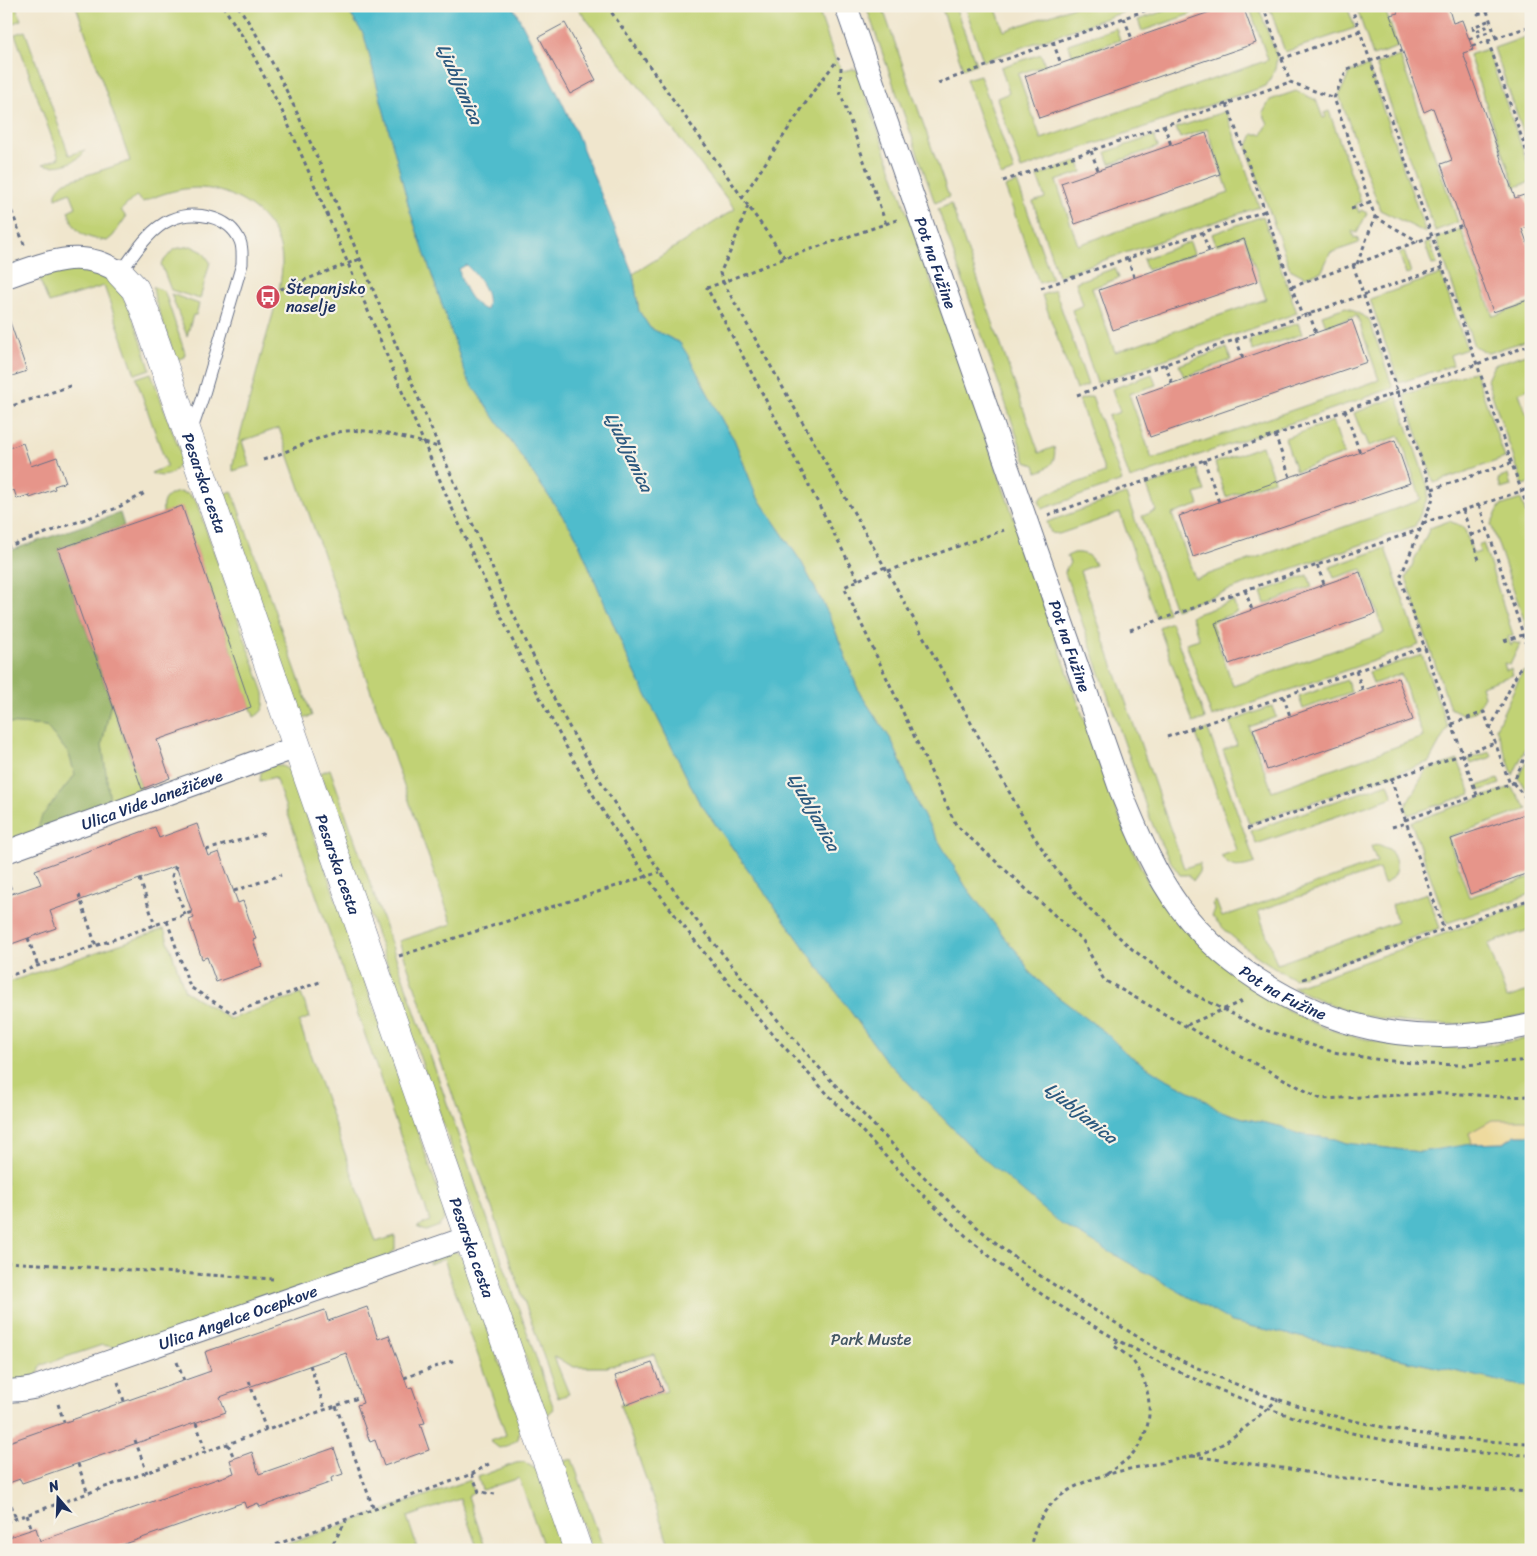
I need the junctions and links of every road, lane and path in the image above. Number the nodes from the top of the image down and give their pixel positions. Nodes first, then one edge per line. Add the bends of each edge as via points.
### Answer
1 (222, 6) edge
2 (238, 6) edge
3 (607, 6) edge
4 (846, 6) edge
5 (1158, 6) edge
6 (1203, 6) edge
7 (1263, 6) edge
8 (1352, 6) edge
9 (1476, 6) edge
10 (1500, 6) edge
11 (1487, 11) junction
12 (1206, 13) dead end
13 (1124, 18) junction
14 (1490, 20) junction
15 (1531, 26) edge
16 (1360, 30) junction
17 (1496, 38) junction
18 (1132, 39) dead end
19 (1470, 39) dead end
20 (1488, 40) junction
21 (1053, 42) junction
22 (1472, 46) dead end
23 (1402, 50) dead end
24 (1281, 59) junction
25 (1371, 61) junction
26 (1061, 64) dead end
27 (1290, 82) junction
28 (938, 83) dead end
29 (1334, 98) junction
30 (1227, 104) junction
31 (1164, 126) junction
32 (1170, 145) dead end
33 (1091, 151) junction
34 (1531, 164) edge
35 (1098, 170) dead end
36 (1003, 181) dead end
37 (6, 196) edge
38 (742, 198) junction
39 (1370, 203) junction
40 (748, 206) junction
41 (11, 208) junction
42 (1351, 209) dead end
43 (6, 210) edge
44 (1265, 210) junction
45 (1375, 217) junction
46 (900, 219) dead end
47 (886, 224) junction
48 (1463, 225) dead end
49 (1202, 232) junction
50 (1432, 236) junction
51 (1418, 242) junction
52 (1209, 251) dead end
53 (784, 258) junction
54 (1128, 258) junction
55 (360, 259) junction
56 (29, 261) junction
57 (349, 263) junction
58 (1355, 264) junction
59 (1443, 266) junction
60 (120, 273) junction
61 (6, 277) edge
62 (1134, 277) dead end
63 (723, 282) junction
64 (1040, 288) dead end
65 (1292, 288) junction
66 (273, 292) dead end
67 (1363, 295) junction
68 (1309, 313) junction
69 (1302, 316) junction
70 (1316, 333) dead end
71 (1236, 339) junction
72 (1531, 345) edge
73 (1243, 358) dead end
74 (1165, 364) junction
75 (1477, 364) junction
76 (1172, 383) dead end
77 (73, 385) dead end
78 (1398, 392) junction
79 (1077, 395) dead end
80 (7, 407) edge
81 (1345, 410) junction
82 (1275, 435) junction
83 (189, 438) junction
84 (424, 443) junction
85 (438, 447) junction
86 (1360, 453) dead end
87 (263, 460) dead end
88 (1204, 460) junction
89 (1511, 463) junction
90 (1290, 477) dead end
91 (1531, 488) edge
92 (1432, 489) junction
93 (1521, 491) junction
94 (147, 492) dead end
95 (1219, 502) dead end
96 (1479, 504) junction
97 (1463, 510) junction
98 (1047, 516) dead end
99 (1531, 518) edge
100 (1423, 523) junction
101 (1421, 528) junction
102 (1008, 529) dead end
103 (1488, 530) junction
104 (1471, 535) junction
105 (6, 547) edge
106 (1479, 560) dead end
107 (1317, 565) junction
108 (886, 569) junction
109 (858, 580) junction
110 (1324, 584) dead end
111 (1245, 590) junction
112 (1252, 610) dead end
113 (1130, 630) dead end
114 (1523, 635) junction
115 (1504, 641) dead end
116 (1425, 647) junction
117 (1531, 657) edge
118 (1531, 664) edge
119 (1356, 671) junction
120 (1363, 691) dead end
121 (1283, 696) junction
122 (1290, 716) dead end
123 (1452, 724) junction
124 (1490, 729) junction
125 (1167, 737) dead end
126 (1496, 743) junction
127 (1531, 744) edge
128 (297, 747) junction
129 (1463, 755) junction
130 (1391, 779) junction
131 (1512, 783) junction
132 (1477, 795) junction
133 (1531, 804) edge
134 (1406, 821) junction
135 (1392, 827) dead end
136 (1247, 829) dead end
137 (266, 833) dead end
138 (206, 850) dead end
139 (6, 852) edge
140 (176, 866) dead end
141 (660, 872) junction
142 (281, 875) dead end
143 (647, 876) junction
144 (6, 878) edge
145 (140, 879) dead end
146 (234, 891) dead end
147 (13, 894) dead end
148 (79, 895) dead end
149 (1531, 899) edge
150 (192, 912) dead end
151 (185, 915) junction
152 (167, 921) junction
153 (155, 926) junction
154 (1444, 930) junction
155 (28, 938) dead end
156 (96, 946) junction
157 (399, 956) dead end
158 (38, 966) junction
159 (6, 977) edge
160 (320, 982) dead end
161 (1273, 989) junction
162 (1221, 1009) junction
163 (1186, 1025) junction
164 (1531, 1025) edge
165 (1531, 1060) edge
166 (1531, 1096) edge
167 (469, 1237) junction
168 (6, 1262) edge
169 (274, 1279) dead end
170 (1118, 1341) junction
171 (455, 1360) dead end
172 (310, 1366) dead end
173 (404, 1378) dead end
174 (249, 1381) dead end
175 (6, 1391) edge
176 (361, 1397) dead end
177 (1278, 1399) junction
178 (336, 1406) junction
179 (325, 1409) junction
180 (1266, 1409) junction
181 (196, 1423) dead end
182 (266, 1430) junction
183 (135, 1440) dead end
184 (1531, 1443) edge
185 (228, 1444) junction
186 (206, 1452) junction
187 (1531, 1455) edge
188 (1192, 1456) junction
189 (234, 1458) dead end
190 (492, 1462) dead end
191 (78, 1464) dead end
192 (147, 1473) junction
193 (472, 1474) junction
194 (1104, 1476) junction
195 (6, 1490) edge
196 (1531, 1492) edge
197 (88, 1494) junction
198 (495, 1494) dead end
199 (374, 1510) junction
200 (27, 1515) junction
201 (16, 1519) junction
202 (346, 1520) junction
203 (6, 1522) edge
204 (32, 1530) dead end
205 (262, 1550) edge
206 (329, 1550) edge
207 (578, 1550) edge
208 (1030, 1550) edge

1 - 57 path via 248,45 284,114
2 - 55 path via 294,104
3 - 38 path
4 - 161 street, Pot na Fužine via 1142,842 1164,884 1198,929 1236,964
5 - 13 path
6 - 12 path
7 - 24 path
8 - 16 path
9 - 11 path via 1478,14
10 - 11 path
11 - 14 path
13 - 18 path
13 - 21 path
14 - 17 path
14 - 19 path via 1473,26 1474,32 1486,27 1488,32
15 - 17 path
16 - 24 path
16 - 25 path
17 - 20 path
20 - 22 path
20 - 34 path
21 - 26 path
21 - 28 path
23 - 25 path
24 - 27 path
25 - 29 path via 1347,69
25 - 50 path
27 - 29 path
27 - 30 path
29 - 39 path
30 - 31 path
30 - 44 path
31 - 32 path
31 - 33 path
33 - 35 path
33 - 36 path
37 - 41 path
38 - 40 path
38 - 47 path via 839,57 840,92
39 - 42 path
39 - 45 path
40 - 53 path
40 - 63 path via 720,273
41 - 43 path
41 - 56 path
44 - 49 path
44 - 65 path
45 - 51 path
45 - 58 path
46 - 47 path
47 - 53 path
48 - 50 path
49 - 52 path
49 - 54 path
50 - 51 path
50 - 59 path
51 - 58 path
53 - 63 path
54 - 62 path
54 - 64 path
55 - 57 path
55 - 85 path
56 - 60 street, Pesarska cesta via 77,257 100,261
56 - 61 street, Pesarska cesta
57 - 66 path
57 - 84 path
58 - 65 path
58 - 67 path
59 - 67 path
59 - 75 path
60 - 83 street, Pesarska cesta via 135,289 142,304
60 - 83 lane via 158,228 182,216 212,217 226,224 240,241 242,264
63 - 108 path
63 - 109 path via 708,288
65 - 69 path
67 - 68 path
67 - 78 path
68 - 69 path
68 - 70 path
69 - 71 path
71 - 73 path
71 - 74 path
72 - 75 path
74 - 76 path
74 - 79 path
75 - 78 path
75 - 89 path
77 - 80 path
78 - 81 path
78 - 92 path
81 - 82 path
81 - 86 path
82 - 88 path
82 - 90 path
83 - 128 street, Pesarska cesta
84 - 85 path
84 - 87 path via 358,430 336,433
84 - 143 path via 542,702 609,821
85 - 141 path via 538,666 592,766
88 - 95 path
88 - 98 path
89 - 92 path
89 - 93 path
91 - 93 path
92 - 100 path via 1434,496
93 - 96 path
93 - 99 path
94 - 105 path via 116,508
96 - 97 path
96 - 103 path
97 - 100 path
97 - 104 path
100 - 101 path
101 - 107 path
101 - 116 path via 1400,578
102 - 108 path
103 - 104 path
103 - 114 path
104 - 106 path
107 - 110 path
107 - 111 path
108 - 109 path
108 - 162 path via 1033,835 1055,868 1089,909 1132,949 1193,994
109 - 163 path via 844,587 956,825 1084,940 1104,980
111 - 112 path
111 - 113 path
114 - 115 path
114 - 117 path
116 - 119 path
116 - 123 path
118 - 124 path via 1520,668
119 - 120 path
119 - 121 path
121 - 122 path
121 - 125 path
123 - 124 path via 1484,712
123 - 129 path
124 - 126 path
126 - 129 path
126 - 131 path
127 - 131 path
128 - 139 street, Ulica Vide Janežičeve
128 - 167 street, Pesarska cesta
129 - 130 path
129 - 132 path
130 - 134 path
130 - 136 path
131 - 132 path
131 - 133 path
132 - 134 path
134 - 135 path
134 - 154 path
137 - 138 path
140 - 151 path via 172,876
141 - 143 path
141 - 177 path via 754,995 853,1105 984,1233 1063,1292 1162,1351
142 - 146 path
143 - 157 path
143 - 170 path via 719,972 784,1048 929,1201 996,1261 1048,1299
144 - 147 path
145 - 153 path
148 - 156 path
149 - 154 path
150 - 151 path
151 - 152 path
152 - 153 path
152 - 160 path via 190,987 232,1013
153 - 156 path
154 - 161 path
155 - 158 path
156 - 158 path
158 - 159 path
161 - 164 street, Pot na Fužine via 1336,1020 1410,1035 1457,1037
162 - 163 path
162 - 165 path via 1262,1029 1333,1052 1380,1060 1462,1065
163 - 166 path via 1321,1099 1443,1093
167 - 175 street, Ulica Angelce Ocepkove via 33,1388
167 - 207 street, Pesarska cesta
168 - 169 path
170 - 180 path via 1213,1389
170 - 194 path via 1114,1346 1131,1359 1146,1386 1149,1417 1146,1435 1134,1453
171 - 173 path
172 - 179 path
174 - 182 path
176 - 178 path
177 - 180 path
177 - 184 path via 1352,1420 1444,1438
178 - 179 path
178 - 199 path
179 - 182 path
180 - 187 path via 1408,1444 1483,1454
180 - 188 path via 1226,1441
181 - 186 path
182 - 185 path
183 - 192 path
185 - 186 path
185 - 189 path
186 - 192 path
188 - 194 path
188 - 196 path via 1403,1485
190 - 193 path
191 - 197 path
192 - 197 path
193 - 198 path via 479,1492
193 - 199 path
194 - 208 path via 1071,1487 1057,1497 1043,1515
195 - 201 path
197 - 200 path
199 - 202 path
200 - 201 path
200 - 204 path
201 - 203 path
202 - 205 path
202 - 206 path

